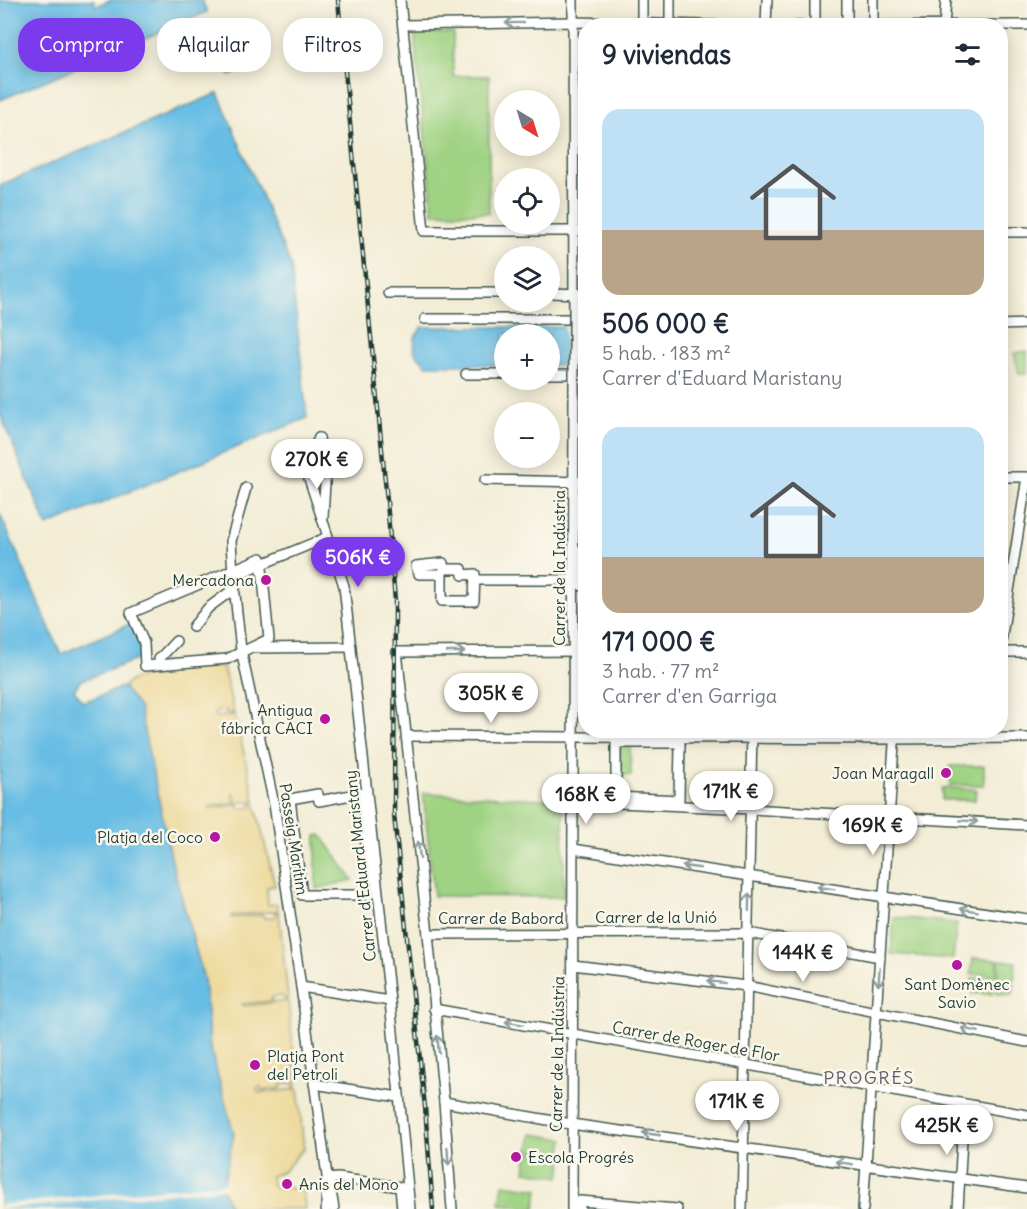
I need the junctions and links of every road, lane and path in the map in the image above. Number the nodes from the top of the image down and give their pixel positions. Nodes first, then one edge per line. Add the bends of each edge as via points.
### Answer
1 (400, 0) edge
2 (573, 0) edge
3 (642, 0) edge
4 (670, 0) edge
5 (767, 0) edge
6 (816, 0) edge
7 (847, 0) edge
8 (873, 0) edge
9 (946, 0) edge
10 (642, 18) edge
11 (670, 18) edge
12 (766, 18) edge
13 (815, 18) edge
14 (847, 18) edge
15 (873, 18) edge
16 (945, 18) edge
17 (573, 22) junction
18 (578, 22) edge
19 (403, 25) junction
20 (1008, 25) edge
21 (1027, 25) edge
22 (578, 171) edge
23 (578, 231) edge
24 (1008, 232) edge
25 (1027, 232) edge
26 (388, 293) dead end
27 (494, 293) edge
28 (560, 293) edge
29 (578, 294) edge
30 (578, 299) edge
31 (425, 319) dead end
32 (578, 319) edge
33 (1027, 324) edge
34 (1008, 325) edge
35 (494, 374) edge
36 (560, 374) edge
37 (578, 374) edge
38 (466, 375) dead end
39 (322, 457) junction
40 (307, 460) junction
41 (326, 471) junction
42 (307, 472) junction
43 (1008, 477) edge
44 (1027, 477) edge
45 (485, 480) dead end
46 (574, 483) junction
47 (578, 483) edge
48 (246, 488) dead end
49 (323, 523) junction
50 (328, 537) junction
51 (262, 564) junction
52 (233, 573) junction
53 (475, 580) junction
54 (574, 580) junction
55 (235, 588) junction
56 (1008, 599) edge
57 (138, 613) dead end
58 (193, 627) dead end
59 (176, 641) dead end
60 (351, 647) junction
61 (246, 650) junction
62 (574, 651) junction
63 (578, 651) edge
64 (1008, 651) edge
65 (1027, 652) edge
66 (145, 659) junction
67 (159, 659) junction
68 (408, 736) junction
69 (573, 738) junction
70 (578, 738) edge
71 (752, 738) edge
72 (895, 738) edge
73 (1008, 738) edge
74 (1027, 738) edge
75 (616, 743) joint
76 (290, 800) joint
77 (573, 801) junction
78 (751, 809) junction
79 (889, 816) junction
80 (1027, 825) edge
81 (573, 849) junction
82 (749, 875) junction
83 (884, 897) junction
84 (1027, 919) edge
85 (573, 932) junction
86 (748, 933) junction
87 (428, 934) junction
88 (880, 957) junction
89 (573, 965) junction
90 (746, 986) junction
91 (301, 987) junction
92 (390, 1001) junction
93 (434, 1009) junction
94 (876, 1011) junction
95 (572, 1033) junction
96 (1027, 1042) edge
97 (745, 1065) junction
98 (314, 1084) junction
99 (871, 1088) junction
100 (399, 1097) junction
101 (444, 1102) junction
102 (964, 1104) junction
103 (1027, 1115) edge
104 (571, 1124) junction
105 (743, 1147) junction
106 (865, 1166) junction
107 (960, 1180) junction
108 (1027, 1188) edge
109 (326, 1209) edge
110 (334, 1209) edge
111 (402, 1209) edge
112 (410, 1209) edge
113 (452, 1209) edge
114 (572, 1209) edge
115 (580, 1209) edge
116 (677, 1209) edge
117 (742, 1209) edge
118 (863, 1209) edge
119 (958, 1209) edge

1 - 19 street
2 - 17 street, Carrer de la Indústria
3 - 10 street
4 - 11 street
5 - 12 street
6 - 13 street
7 - 14 street
8 - 15 street
9 - 16 street
17 - 18 street
17 -> 19 street
17 - 22 street, Carrer de la Indústria
19 - 23 street via 424,231
20 - 21 street
24 - 25 street
26 - 27 street
28 - 29 street
30 - 46 street, Carrer de la Indústria, bridge via 574,308
31 - 32 street
33 - 34 street
35 - 38 street
36 - 37 street
39 - 40 street via 314,455
39 - 40 street via 319,438
39 - 41 street
40 - 42 street
41 - 42 street via 318,477
41 - 49 street, Carrer d'Eduard Maristany
42 - 49 street, Carrer d'Eduard Maristany
43 - 44 street
44 - 56 street
45 - 46 street
46 - 47 street
46 - 54 street, Carrer de la Indústria
48 - 52 street, Passeig Marítim via 231,541
49 - 50 street, Carrer d'Eduard Maristany
50 - 51 street
50 - 60 street, Carrer d'Eduard Maristany via 344,586
51 - 52 street
51 - 61 street via 269,639
52 - 55 street, Passeig Marítim
52 - 57 street
52 - 66 street via 131,613 144,644
53 - 53 street via 475,574 444,569 443,563 416,566 419,574 442,574 442,601 474,601
53 - 54 street
54 - 62 street, Carrer de la Indústria
55 - 58 street via 208,608
55 - 61 street, Passeig Marítim
59 - 67 street
60 - 61 street
60 - 92 street, Carrer d'Eduard Maristany
61 - 66 street via 227,659 145,666
61 - 67 street
61 - 91 street, Passeig Marítim
62 - 63 street
68 -> 62 street via 397,652
62 - 69 street, Carrer de la Indústria
64 - 65 street
66 - 67 street
68 - 69 street
87 -> 68 street
69 - 70 street
69 - 77 street, Carrer de la Indústria
71 - 78 street
72 - 79 street
73 - 74 street
75 - 75 street via 616,797 679,800 680,743
76 - 76 street via 302,895 369,895 362,793 319,801 318,794
77 - 78 street
77 - 81 street, Carrer de la Indústria
78 - 79 street
78 - 82 street
79 -> 80 street
79 - 83 street
82 -> 81 street
81 - 85 street, Carrer de la Indústria
83 -> 82 street
86 -> 82 street
84 -> 83 street
83 - 88 street
85 - 86 street, Carrer de la Unió
85 - 87 street, Carrer de Babord
85 - 89 street, Carrer de la Indústria
86 - 88 street, Carrer de la Unió
86 - 90 street
87 - 93 street
88 -> 94 street
90 -> 89 street
89 - 95 street, Carrer de la Indústria
90 - 94 street
90 - 97 street
91 - 92 street
91 - 98 street, Passeig Marítim
92 - 100 street, Carrer d'Eduard Maristany
95 -> 93 street, Carrer de Roger de Flor
101 -> 93 street
96 -> 94 street
94 - 99 street
95 - 97 street, Carrer de Roger de Flor
95 - 104 street, Carrer de la Indústria
97 - 99 street, Carrer de Roger de Flor
97 - 105 street
98 - 100 street
98 - 109 street, Passeig Marítim via 327,1176
99 - 102 street, Carrer de Roger de Flor
99 - 106 street
100 - 112 street, Carrer d'Eduard Maristany
101 - 104 street
101 -> 113 street
102 - 103 street, Carrer de Roger de Flor
102 - 107 street
105 -> 104 street
104 - 114 street, Carrer de la Indústria
106 -> 105 street
105 - 117 street
106 - 107 street
106 - 118 street
107 - 108 street
107 - 119 street
110 - 111 street via 330,1179 338,1178 400,1187
115 - 116 street via 580,1201

